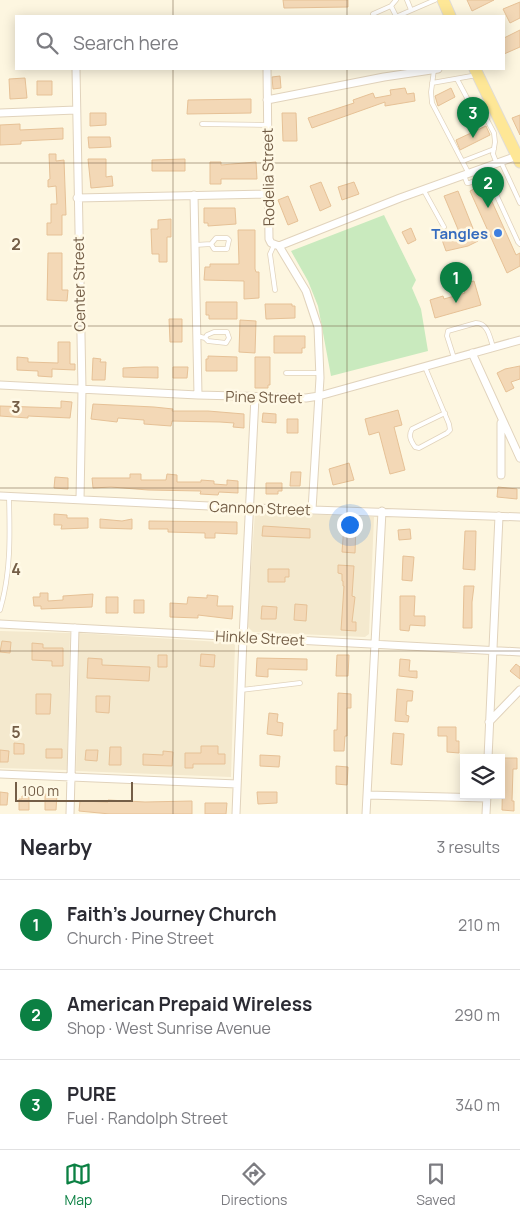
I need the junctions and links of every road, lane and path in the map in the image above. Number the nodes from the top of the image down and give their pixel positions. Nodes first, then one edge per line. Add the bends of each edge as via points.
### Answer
1 (396, 0) edge
2 (407, 0) edge
3 (421, 0) edge
4 (435, 0) edge
5 (443, 0) edge
6 (423, 5) junction
7 (392, 6) junction
8 (411, 10) junction
9 (374, 15) edge
10 (396, 15) edge
11 (399, 15) edge
12 (450, 15) edge
13 (76, 70) edge
14 (267, 70) edge
15 (381, 70) edge
16 (428, 70) edge
17 (434, 70) edge
18 (476, 72) edge
19 (384, 77) junction
20 (457, 79) junction
21 (432, 83) junction
22 (268, 100) junction
23 (76, 110) junction
24 (0, 113) edge
25 (202, 124) dead end
26 (268, 125) junction
27 (499, 130) junction
28 (494, 149) junction
29 (519, 158) edge
30 (463, 161) junction
31 (499, 163) junction
32 (484, 168) junction
33 (466, 174) junction
34 (488, 176) junction
35 (423, 189) junction
36 (269, 194) junction
37 (194, 195) junction
38 (77, 198) junction
39 (520, 203) edge
40 (444, 227) dead end
41 (211, 244) junction
42 (520, 244) edge
43 (195, 245) junction
44 (277, 245) junction
45 (275, 290) dead end
46 (197, 336) junction
47 (205, 338) junction
48 (520, 340) edge
49 (494, 347) junction
50 (472, 353) junction
51 (454, 358) junction
52 (425, 366) junction
53 (286, 373) dead end
54 (320, 373) junction
55 (0, 385) edge
56 (82, 389) junction
57 (198, 395) junction
58 (319, 396) junction
59 (256, 397) junction
60 (445, 413) junction
61 (501, 420) junction
62 (520, 458) edge
63 (501, 475) dead end
64 (0, 496) edge
65 (9, 497) junction
66 (80, 500) junction
67 (251, 508) junction
68 (312, 510) junction
69 (382, 511) junction
70 (499, 516) junction
71 (520, 517) edge
72 (0, 610) edge
73 (0, 624) edge
74 (75, 628) junction
75 (243, 638) junction
76 (375, 644) junction
77 (493, 650) junction
78 (520, 652) edge
79 (300, 683) dead end
80 (241, 690) junction
81 (520, 690) edge
82 (489, 722) junction
83 (488, 754) edge
84 (0, 774) edge
85 (71, 776) junction
86 (237, 784) junction
87 (367, 795) junction
88 (460, 796) edge
89 (487, 799) edge
90 (70, 814) edge
91 (236, 814) edge
92 (366, 814) edge
93 (486, 814) edge

1 - 7 lane
2 - 8 lane
3 - 6 lane
4 - 6 lane
5 - 12 main road
6 - 8 lane
7 - 9 lane
7 - 10 lane
8 - 11 lane
13 - 23 street, Center Street
14 - 22 street, Rodelia Street
15 - 19 street
16 - 19 street
17 - 21 lane
18 - 20 lane
18 - 27 main road
19 - 22 street
20 - 21 lane
20 - 27 lane via 475,113
21 - 30 lane via 432,103
22 - 26 street, Rodelia Street
23 - 24 street
23 - 38 street, Center Street
25 - 26 lane
26 - 36 street, Rodelia Street
27 - 28 lane
27 - 29 main road
28 - 30 lane
28 - 31 lane via 493,154
29 - 31 street
30 - 33 lane
31 - 32 street
31 - 39 lane
32 - 33 street
32 - 34 lane
33 - 34 lane via 467,183
33 - 35 street
34 - 42 lane
35 - 40 lane
35 - 44 street
36 - 37 street
36 - 44 street, Rodelia Street via 269,239
37 - 38 street
37 - 43 street
38 - 56 street, Center Street
41 - 41 lane via 216,238 229,240 229,247 222,250 214,249
41 - 43 lane
43 - 46 street
44 - 45 lane via 270,254
44 - 54 street, Rodelia Street via 306,291 315,314
46 - 47 lane
46 - 57 street
47 - 47 lane via 219,343 226,343 229,338 227,332 220,331
48 - 49 street, Pine Street
49 - 50 street, Pine Street
49 - 51 lane via 484,326 476,323 448,331
50 - 51 street, Pine Street
50 - 61 street
51 - 52 street, Pine Street
52 - 58 street, Pine Street
52 - 60 lane
53 - 54 lane
54 - 58 street, Rodelia Street
55 - 56 street, Pine Street
56 - 57 street, Pine Street
56 - 66 street, Center Street
57 - 59 street, Pine Street
58 - 59 street, Pine Street
58 - 68 street, Rodelia Street
59 - 67 street
60 - 60 lane via 448,433 416,447 409,434 412,429
61 - 62 street
61 - 63 street
64 - 65 street, Cannon Street
65 - 66 street, Cannon Street
65 - 72 lane via 10,546
66 - 67 street, Cannon Street
67 - 68 street, Cannon Street
67 - 75 street
68 - 69 street, Cannon Street
69 - 70 street, Cannon Street
69 - 76 street
70 - 71 street, Cannon Street
70 - 77 street
73 - 74 street, Hinkle Street
74 - 75 street, Hinkle Street
74 - 85 street
75 - 76 street, Hinkle Street
75 - 80 street
76 - 77 street, Hinkle Street
76 - 87 street
77 - 78 street, Hinkle Street
77 - 82 street
79 - 80 lane
80 - 86 street
81 - 82 street
82 - 83 street
84 - 85 street
85 - 86 street
85 - 90 street
86 - 91 street
87 - 88 street
87 - 92 street
89 - 93 street

